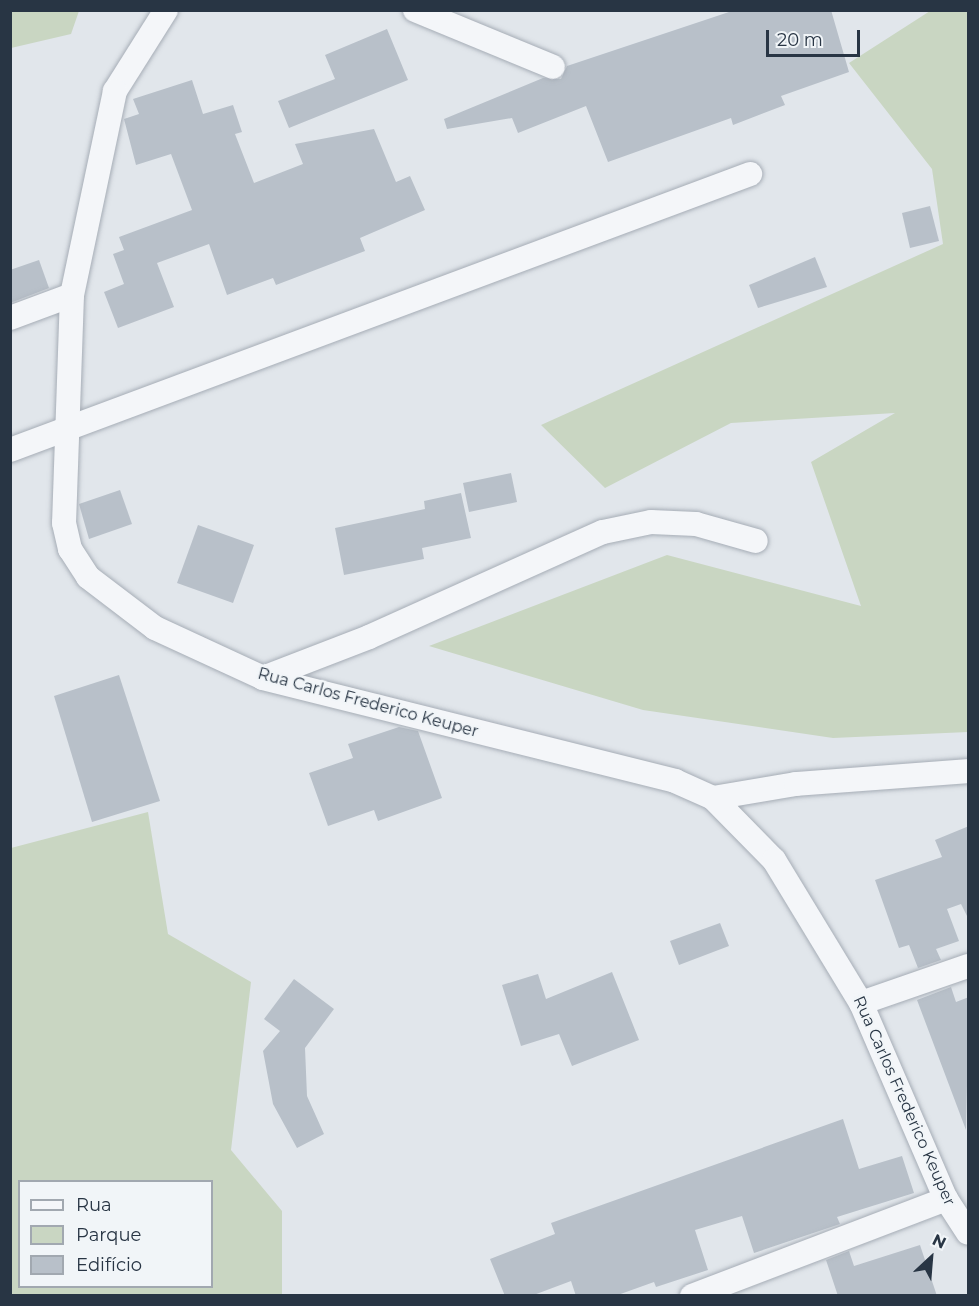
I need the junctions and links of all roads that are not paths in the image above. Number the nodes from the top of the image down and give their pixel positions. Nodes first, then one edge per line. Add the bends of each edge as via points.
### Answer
1 (166, 10) edge
2 (415, 10) edge
3 (553, 67) dead end
4 (750, 174) dead end
5 (72, 295) junction
6 (10, 318) edge
7 (66, 427) junction
8 (10, 450) edge
9 (756, 541) dead end
10 (263, 678) junction
11 (969, 771) edge
12 (713, 798) junction
13 (969, 966) edge
14 (861, 1003) junction
15 (946, 1199) junction
16 (969, 1233) edge
17 (692, 1296) edge

1 - 5 street, Rua Carlos Frederico Keuper via 115,91
2 - 3 street
4 - 7 street
5 - 6 street
5 - 7 street, Rua Carlos Frederico Keuper
7 - 8 street
7 - 10 street, Rua Carlos Frederico Keuper via 64,523 70,549 88,577 155,628
9 - 10 street via 696,524 651,522 603,532 369,637
10 - 12 street, Rua Carlos Frederico Keuper via 675,781
11 - 12 street via 796,784
12 - 14 street, Rua Carlos Frederico Keuper via 774,860
13 - 14 street
14 - 15 street, Rua Carlos Frederico Keuper
15 - 16 street, Rua Carlos Frederico Keuper
15 - 17 street

